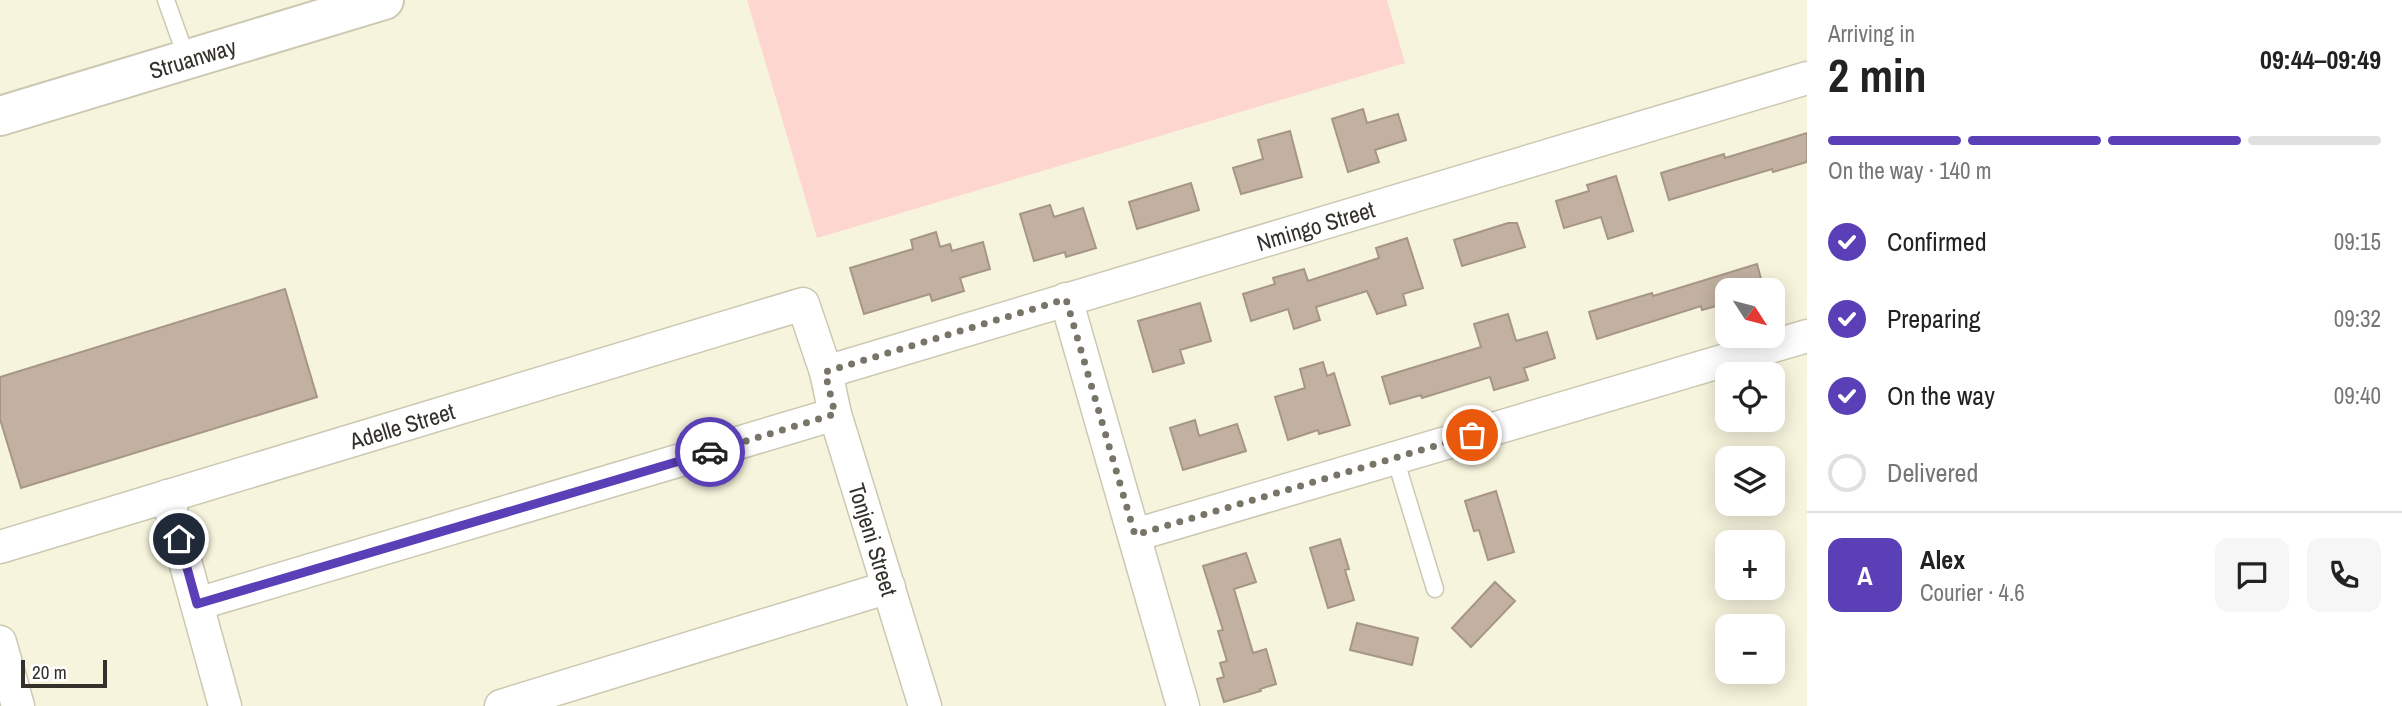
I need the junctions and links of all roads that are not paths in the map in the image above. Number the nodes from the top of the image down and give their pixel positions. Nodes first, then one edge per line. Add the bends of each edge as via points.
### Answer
1 (166, 0) edge
2 (384, 0) edge
3 (187, 60) junction
4 (1807, 78) edge
5 (0, 116) edge
6 (1066, 299) junction
7 (803, 304) joint
8 (1807, 336) edge
9 (825, 372) junction
10 (835, 414) junction
11 (1395, 458) junction
12 (167, 496) junction
13 (1135, 535) junction
14 (0, 547) edge
15 (889, 587) junction
16 (1435, 589) dead end
17 (197, 604) junction
18 (0, 642) edge
19 (18, 706) edge
20 (225, 706) edge
21 (500, 706) edge
22 (925, 706) edge
23 (1183, 706) edge

1 - 3 lane
2 - 3 street, Struanway
3 - 5 street, Struanway
4 - 6 street, Nmingo Street
6 - 9 street, Nmingo Street
6 - 13 street
7 - 9 street, Tonjeni Street
7 - 12 street, Adelle Street
8 - 11 street
9 - 10 street, Tonjeni Street
10 - 15 street, Tonjeni Street
10 - 17 street
11 - 13 street
11 - 16 lane
12 - 14 street, Adelle Street
12 - 17 street
13 - 23 street
15 - 21 street
15 - 22 street, Tonjeni Street
17 - 20 street
18 - 19 street

